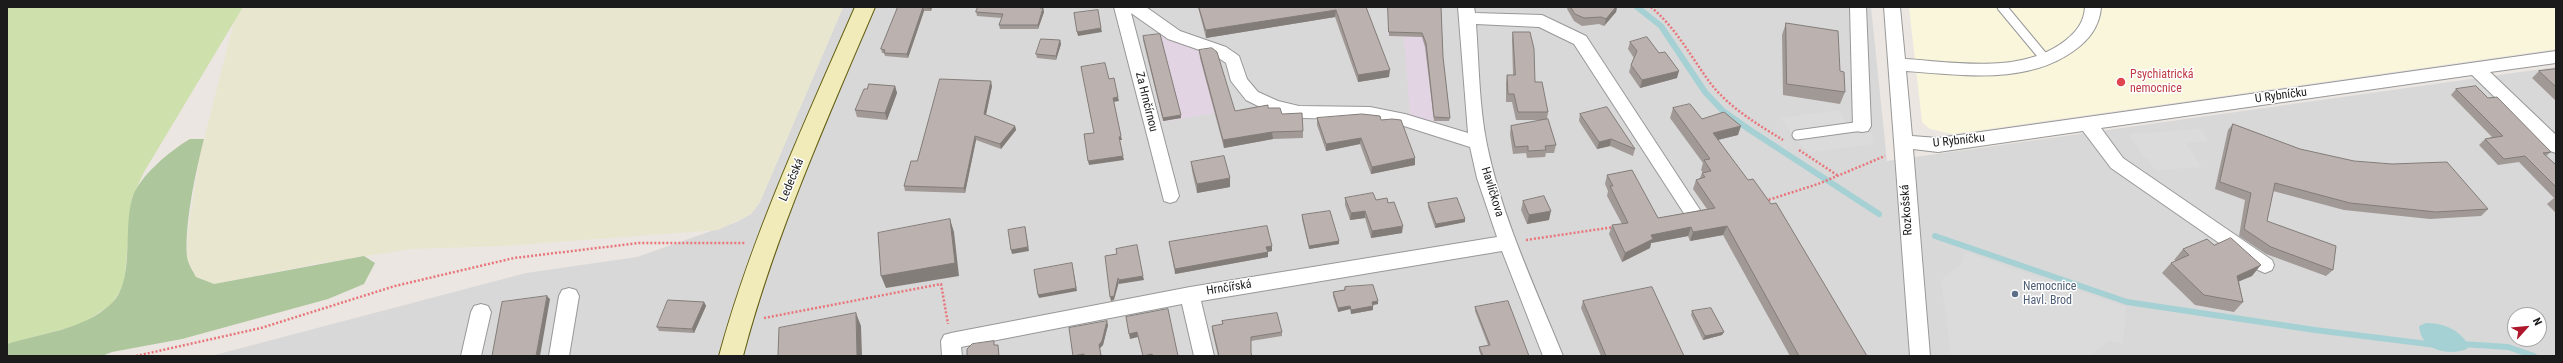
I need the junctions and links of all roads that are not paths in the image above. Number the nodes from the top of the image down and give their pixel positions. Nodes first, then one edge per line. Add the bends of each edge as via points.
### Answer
1 (865, 7) edge
2 (1122, 7) edge
3 (1135, 7) edge
4 (1858, 7) edge
5 (1892, 7) edge
6 (2002, 7) edge
7 (2093, 7) edge
8 (1467, 13) edge
9 (2556, 57) edge
10 (2046, 60) junction
11 (1898, 64) junction
12 (2476, 69) junction
13 (2087, 123) junction
14 (1862, 126) joint
15 (1797, 135) dead end
16 (1478, 142) junction
17 (2556, 146) edge
18 (1903, 150) junction
19 (1170, 196) dead end
20 (1692, 213) edge
21 (1508, 243) junction
22 (2265, 265) dead end
23 (1190, 294) junction
24 (569, 296) dead end
25 (481, 312) dead end
26 (951, 348) edge
27 (471, 356) edge
28 (559, 356) edge
29 (731, 356) edge
30 (1204, 356) edge
31 (1553, 356) edge
32 (1920, 356) edge

1 - 29 main road, Ledečská via 767,239 739,323
2 - 19 street, Za Hrnčírnou
3 - 16 street via 1174,35 1220,51 1233,60 1239,81 1252,96 1274,107 1299,112 1370,113 1405,120
4 - 14 street
5 - 11 street, Rozkošská
6 - 10 lane
7 - 10 street via 2088,27 2068,47
8 - 16 street, Havlíčkova
8 - 20 street, Havlíčkova via 1542,22 1580,40
9 - 12 street, U Rybníčku
10 - 11 street via 2027,66 1985,68
11 - 18 street, Rozkošská
12 - 13 street, U Rybníčku
12 - 17 street
13 - 18 street, U Rybníčku
13 - 22 street via 2118,163
14 - 15 lane
16 - 21 street, Havlíčkova via 1486,178
18 - 32 street, Rozkošská
21 - 23 street, Hrnčířská
21 - 31 street, Havlíčkova
23 - 26 street, Hrnčířská
23 - 30 street
24 - 28 street
25 - 27 street

